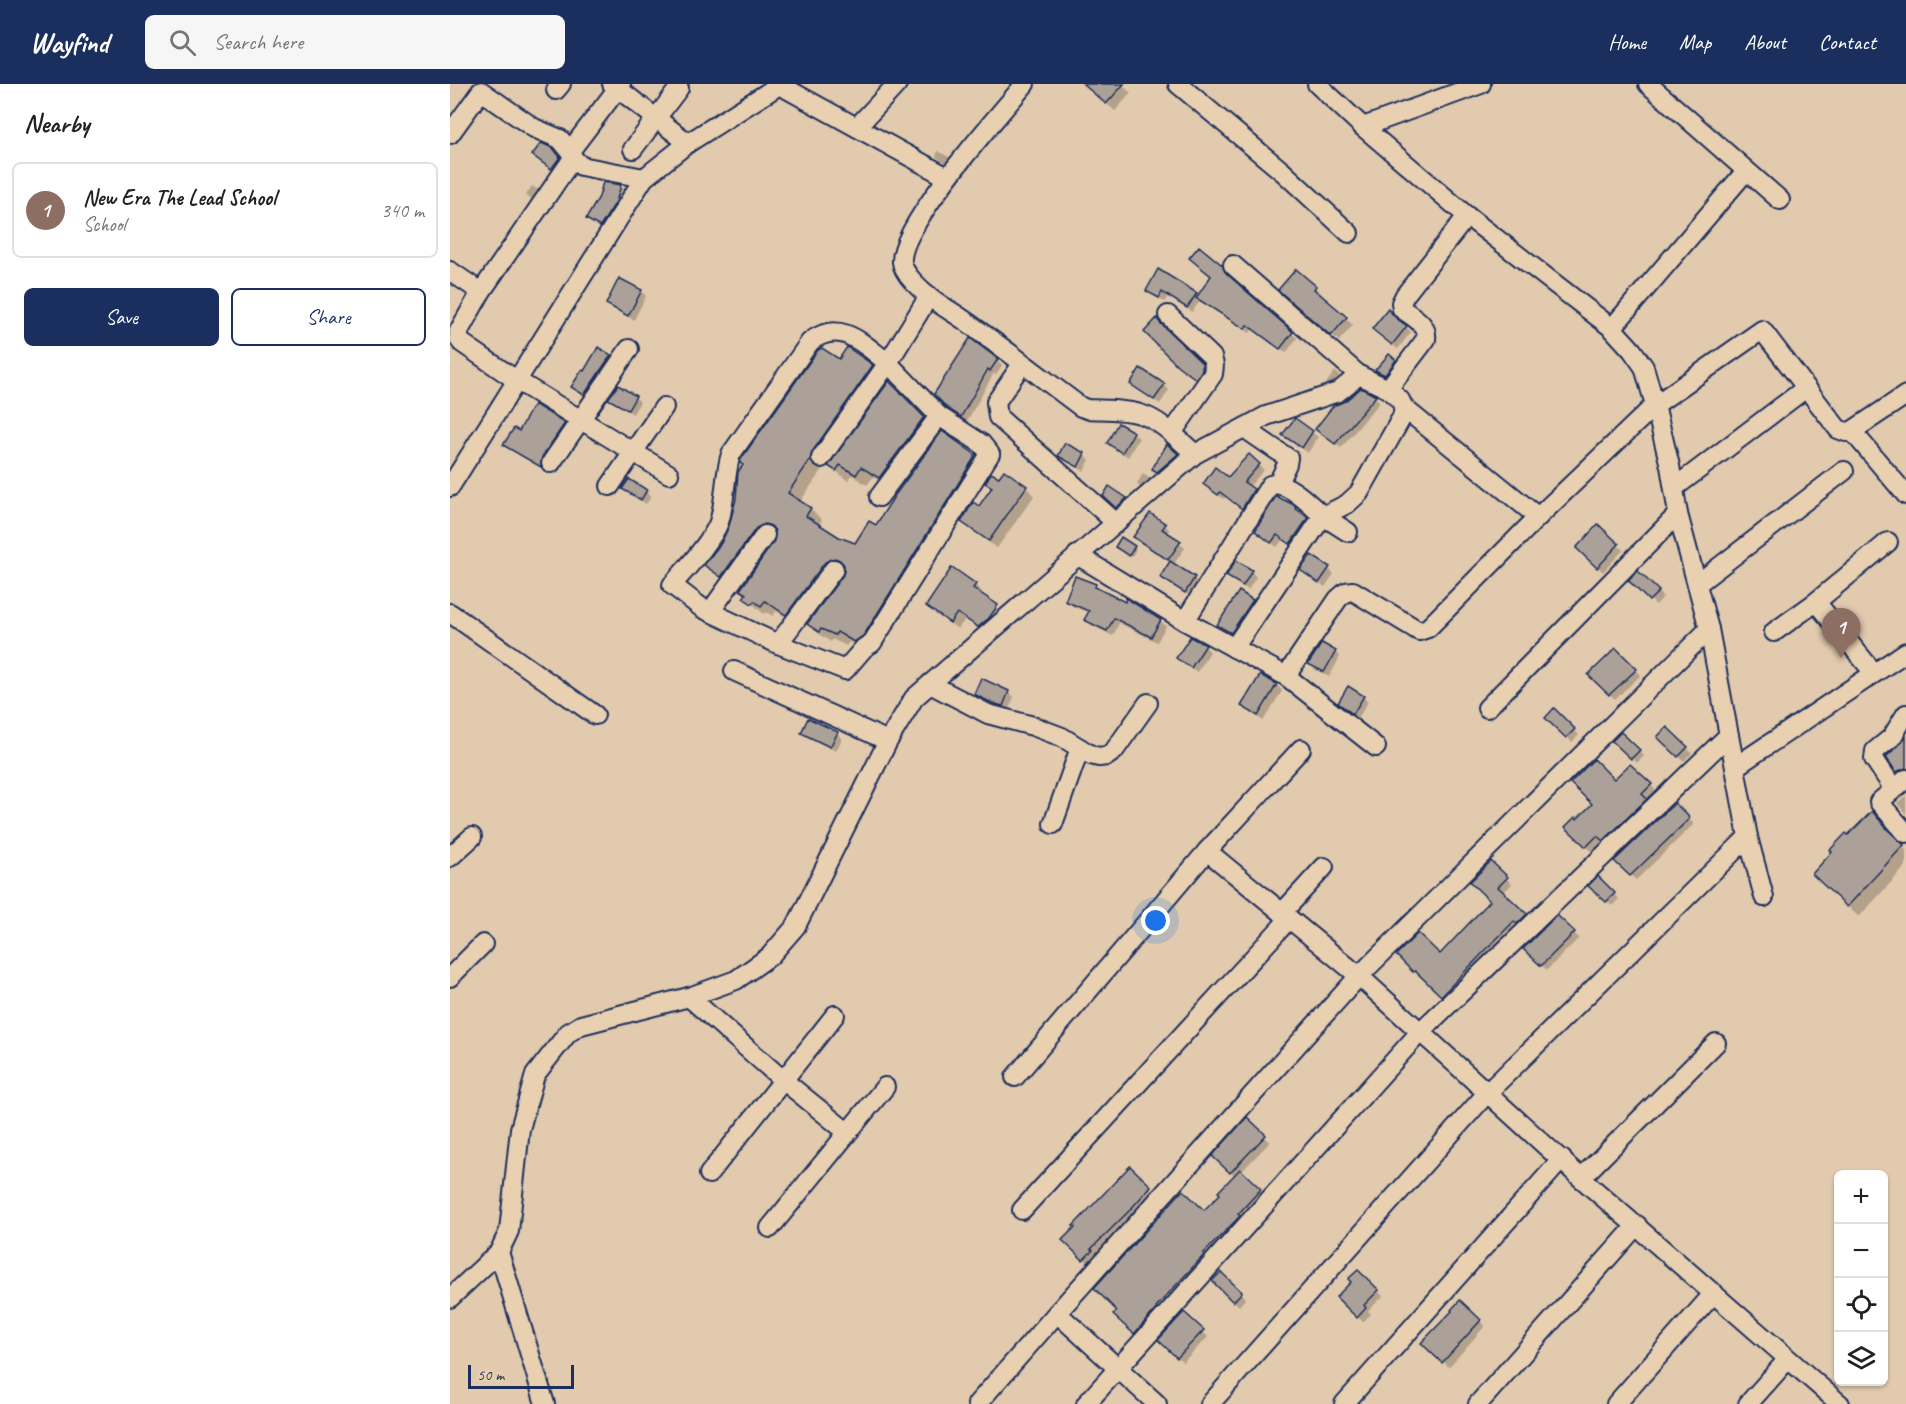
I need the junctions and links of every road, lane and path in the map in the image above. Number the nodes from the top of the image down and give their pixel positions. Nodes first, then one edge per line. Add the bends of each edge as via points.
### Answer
1 (779, 84) edge
2 (897, 84) edge
3 (1025, 84) edge
4 (1178, 84) edge
5 (1317, 84) edge
6 (1481, 84) edge
7 (1648, 84) edge
8 (617, 85) edge
9 (477, 88) edge
10 (679, 88) dead end
11 (656, 118) junction
12 (857, 127) junction
13 (1363, 127) junction
14 (450, 134) edge
15 (688, 143) junction
16 (633, 149) dead end
17 (571, 154) junction
18 (1746, 171) junction
19 (947, 177) junction
20 (644, 178) junction
21 (1780, 200) dead end
22 (1467, 216) junction
23 (1349, 233) dead end
24 (1233, 265) dead end
25 (450, 271) edge
26 (481, 292) junction
27 (929, 296) junction
28 (1168, 315) dead end
29 (1612, 328) junction
30 (629, 349) dead end
31 (888, 363) junction
32 (1023, 364) junction
33 (1359, 375) junction
34 (516, 380) junction
35 (1806, 388) junction
36 (1388, 389) junction
37 (1906, 395) edge
38 (1655, 405) junction
39 (664, 407) dead end
40 (1404, 408) junction
41 (939, 416) junction
42 (580, 419) junction
43 (1245, 428) junction
44 (1852, 431) junction
45 (1172, 433) junction
46 (633, 453) junction
47 (1195, 454) junction
48 (821, 459) dead end
49 (551, 463) dead end
50 (1844, 471) dead end
51 (669, 474) dead end
52 (1278, 483) junction
53 (610, 486) dead end
54 (450, 487) edge
55 (1674, 488) junction
56 (1906, 495) edge
57 (879, 497) dead end
58 (1678, 514) junction
59 (1323, 516) junction
60 (1538, 517) junction
61 (1115, 522) junction
62 (1348, 532) dead end
63 (765, 535) dead end
64 (1888, 542) dead end
65 (1077, 555) junction
66 (834, 569) dead end
67 (1697, 584) junction
68 (1816, 602) junction
69 (710, 612) junction
70 (450, 613) edge
71 (1185, 621) junction
72 (1709, 629) junction
73 (1774, 632) dead end
74 (778, 644) junction
75 (1234, 648) junction
76 (1906, 652) edge
77 (734, 671) dead end
78 (1874, 673) junction
79 (1286, 676) junction
80 (930, 684) junction
81 (1148, 703) dead end
82 (1486, 708) dead end
83 (1906, 714) edge
84 (595, 715) dead end
85 (1729, 735) junction
86 (888, 741) junction
87 (1376, 747) dead end
88 (1080, 748) junction
89 (1301, 749) dead end
90 (1735, 767) junction
91 (1900, 784) edge
92 (1053, 824) dead end
93 (1906, 833) edge
94 (472, 837) dead end
95 (1748, 837) junction
96 (1207, 851) junction
97 (450, 857) edge
98 (1324, 867) dead end
99 (1764, 897) dead end
100 (1286, 916) junction
101 (483, 944) dead end
102 (1359, 976) junction
103 (450, 977) edge
104 (689, 997) junction
105 (835, 1015) dead end
106 (1420, 1032) junction
107 (1716, 1043) dead end
108 (1015, 1077) dead end
109 (783, 1080) junction
110 (885, 1087) dead end
111 (1488, 1092) junction
112 (847, 1132) junction
113 (1562, 1159) junction
114 (709, 1174) dead end
115 (1581, 1178) junction
116 (1022, 1210) dead end
117 (1637, 1226) junction
118 (770, 1228) dead end
119 (499, 1252) junction
120 (1714, 1293) junction
121 (450, 1298) edge
122 (1057, 1313) junction
123 (1788, 1359) junction
124 (1117, 1369) junction
125 (545, 1404) edge
126 (977, 1404) edge
127 (1086, 1404) edge
128 (1157, 1404) edge
129 (1210, 1404) edge
130 (1344, 1404) edge
131 (1478, 1404) edge
132 (1616, 1404) edge
133 (1748, 1404) edge
134 (1840, 1404) edge

1 - 12 street
1 - 15 street
2 - 12 street
3 - 19 street
4 - 23 street
5 - 13 street
6 - 13 street
7 - 18 street
8 - 11 street
8 - 17 street
9 - 14 street
9 - 17 street via 534,128 560,140
10 - 11 street
11 - 15 street
11 - 16 street
12 - 19 street
13 - 22 street
15 - 20 street
17 - 20 street via 585,167
17 - 26 street
18 - 21 street
18 - 29 street
19 - 27 street via 903,250 905,271
20 - 34 street
22 - 29 street
22 - 36 street via 1401,303 1402,309 1427,333
24 - 33 street
25 - 26 street
26 - 34 street via 459,331 459,339
27 - 31 street
27 - 32 street
28 - 45 street via 1212,357 1214,365 1213,374
29 - 38 street via 1644,367
30 - 42 street
31 - 41 street
31 - 48 street
31 - 69 street via 853,337 837,332 822,334 806,347 766,402 730,454 718,524 672,585
32 - 45 street via 1081,407 1142,414
32 - 61 street via 996,402 998,417
33 - 36 street
33 - 43 street via 1338,392 1266,416
34 - 42 street
34 - 54 street
35 - 38 street via 1762,330
35 - 44 street via 1838,429
35 - 55 street
36 - 40 street
37 - 44 street
38 - 55 street
38 - 60 street
39 - 46 street
40 - 59 street via 1359,493
40 - 60 street
41 - 57 street
41 - 74 street via 982,444 990,456 872,643 844,670
42 - 46 street
42 - 49 street
43 - 47 street
43 - 52 street via 1288,458
44 - 56 street
45 - 47 street
46 - 51 street
46 - 53 street
47 - 61 street
50 - 67 street
52 - 59 street
52 - 71 street via 1265,490
55 - 58 street
58 - 67 street
58 - 82 street
59 - 62 street
59 - 75 street
60 - 79 street via 1428,628 1419,631 1353,591 1346,592
61 - 65 street
63 - 69 street
64 - 68 street
65 - 71 street
65 - 80 street
66 - 74 street
67 - 72 street
68 - 73 street
68 - 78 street
69 - 74 street
70 - 84 street
71 - 75 street
72 - 85 street
72 - 102 street
75 - 79 street
76 - 78 street
77 - 86 street
78 - 90 street
79 - 87 street
80 - 86 street via 914,698
80 - 88 street via 988,714 1033,726
81 - 88 street via 1107,756 1099,758
83 - 91 street via 1892,737 1875,751 1874,759
85 - 90 street
85 - 106 street
86 - 104 street via 796,926 770,956 736,980
88 - 92 street
89 - 96 street
90 - 95 street
91 - 93 street via 1878,802
94 - 97 street
95 - 99 street
95 - 111 street
96 - 100 street
96 - 108 street
98 - 100 street
100 - 102 street
100 - 116 street
101 - 103 street
102 - 106 street
102 - 122 street
104 - 109 street
104 - 119 street via 580,1024 568,1033 535,1075 520,1129 509,1231
105 - 109 street
106 - 111 street
106 - 124 street
107 - 115 street
109 - 112 street
109 - 114 street
110 - 112 street
111 - 113 street
111 - 129 street
112 - 118 street
113 - 115 street
113 - 130 street
115 - 117 street
117 - 120 street
117 - 131 street
119 - 121 street
119 - 125 street
120 - 123 street
120 - 132 street
122 - 124 street
122 - 126 street
123 - 133 street
123 - 134 street
124 - 127 street
124 - 128 street

